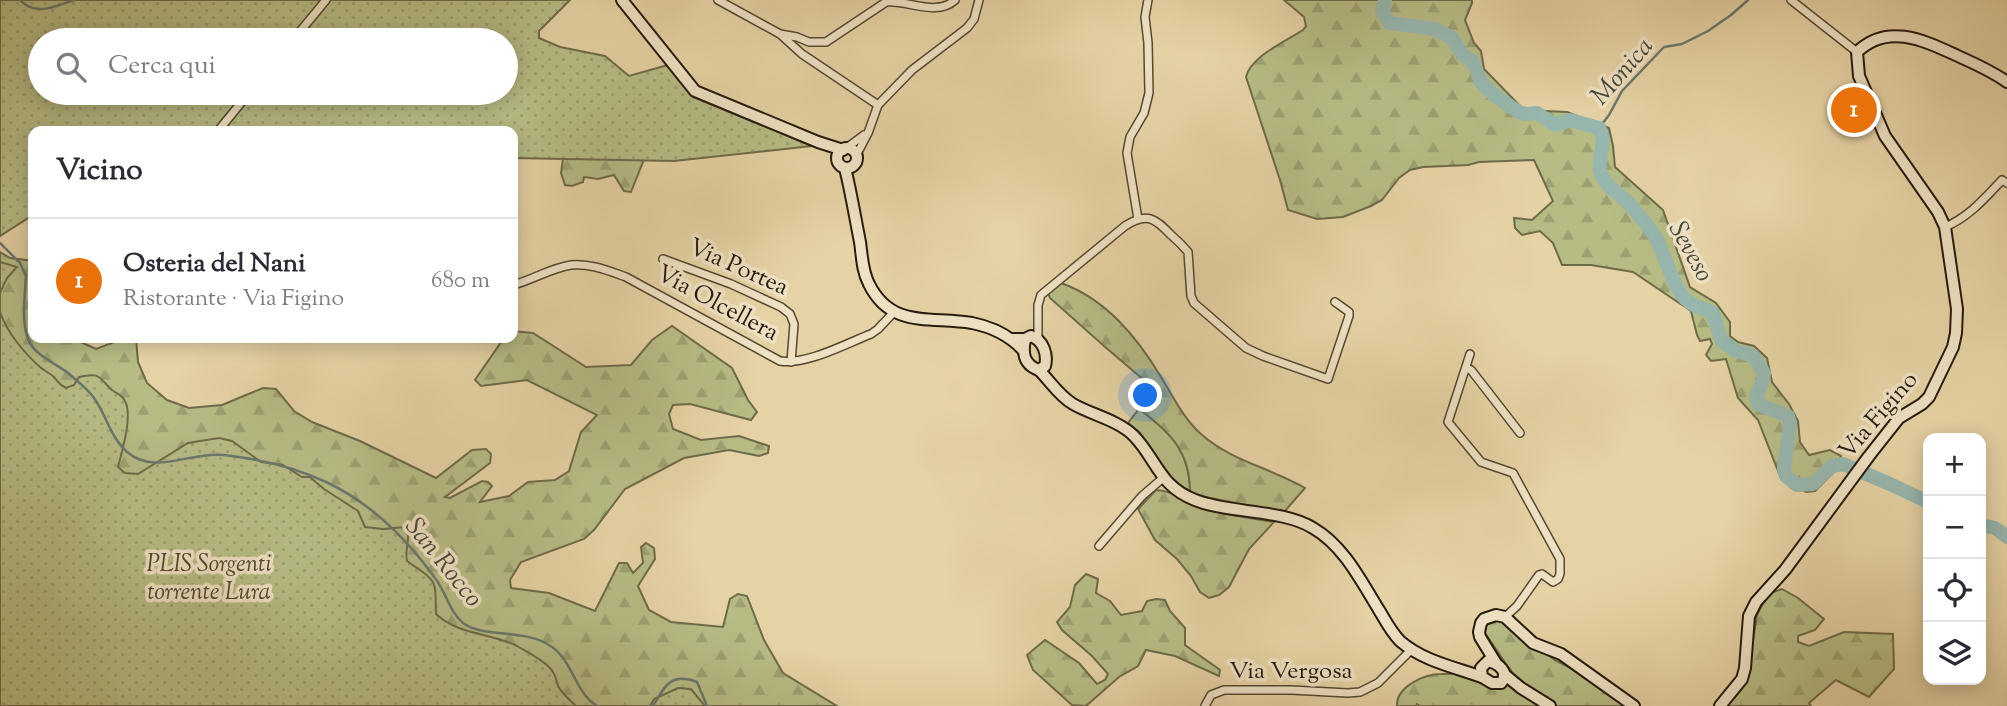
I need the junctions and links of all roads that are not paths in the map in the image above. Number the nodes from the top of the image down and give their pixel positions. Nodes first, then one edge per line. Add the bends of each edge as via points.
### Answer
1 (326, 0) edge
2 (622, 0) edge
3 (718, 0) edge
4 (955, 0) edge
5 (979, 0) edge
6 (1148, 0) edge
7 (1791, 0) edge
8 (303, 28) edge
9 (780, 34) junction
10 (1857, 52) junction
11 (2007, 82) edge
12 (239, 105) edge
13 (878, 106) junction
14 (222, 126) edge
15 (868, 133) junction
16 (847, 158) junction
17 (2007, 183) edge
18 (1138, 219) junction
19 (1945, 227) junction
20 (663, 259) dead end
21 (518, 283) edge
22 (1335, 302) dead end
23 (894, 312) junction
24 (1031, 338) junction
25 (1471, 354) dead end
26 (791, 362) junction
27 (1043, 366) junction
28 (1466, 368) junction
29 (1520, 433) dead end
30 (1163, 478) junction
31 (1099, 546) dead end
32 (1505, 617) junction
33 (1412, 649) junction
34 (1488, 661) junction
35 (1456, 668) junction
36 (1482, 677) junction
37 (1503, 678) junction
38 (1205, 706) edge
39 (1550, 706) edge
40 (1634, 706) edge
41 (1720, 706) edge

1 - 8 street
2 - 16 street via 695,91
3 - 9 street
4 - 9 street via 933,8 886,2 822,43
5 - 13 street via 967,28 912,70
6 - 18 street via 1149,93 1126,153
7 - 10 street
9 - 13 street
10 - 11 street via 1880,38 1921,39
10 - 19 street, Via Figino via 1859,76 1885,136
12 - 14 street
13 - 15 street
15 - 16 street
15 - 16 street
16 - 23 street via 867,281 876,297
17 - 19 street via 2003,180 1971,211
18 - 22 street via 1159,222 1188,252 1194,303 1246,348 1263,356 1328,379 1349,316
18 - 24 street via 1041,295
19 - 41 street, Via Figino via 1957,309 1953,347 1929,397 1899,418 1756,602 1749,616 1742,679
20 - 26 street, Via Portea via 731,284 790,314 794,324
21 - 26 street, Via Olcellera via 572,265 605,270 780,361
23 - 24 street via 915,319 973,323 1013,339
23 - 26 street, Via Olcellera via 871,334
24 - 27 street via 1044,349
24 - 27 street via 1025,359 1030,365
25 - 28 street
27 - 30 street via 1061,395 1131,434
28 - 29 street
28 - 32 street via 1448,422 1481,462 1513,473 1560,559 1558,579 1553,582 1539,575
30 - 31 street
30 - 33 street via 1179,492 1208,505 1293,519 1312,527 1341,551 1388,626
32 - 34 street via 1489,617 1481,623 1480,637
32 - 40 street via 1533,643 1561,654
33 - 35 street
33 - 38 street, Via Vergosa via 1378,683 1360,692 1224,690 1211,695
34 - 35 street
34 - 36 street
34 - 37 street
35 - 36 street
36 - 37 street via 1492,683
37 - 39 street

